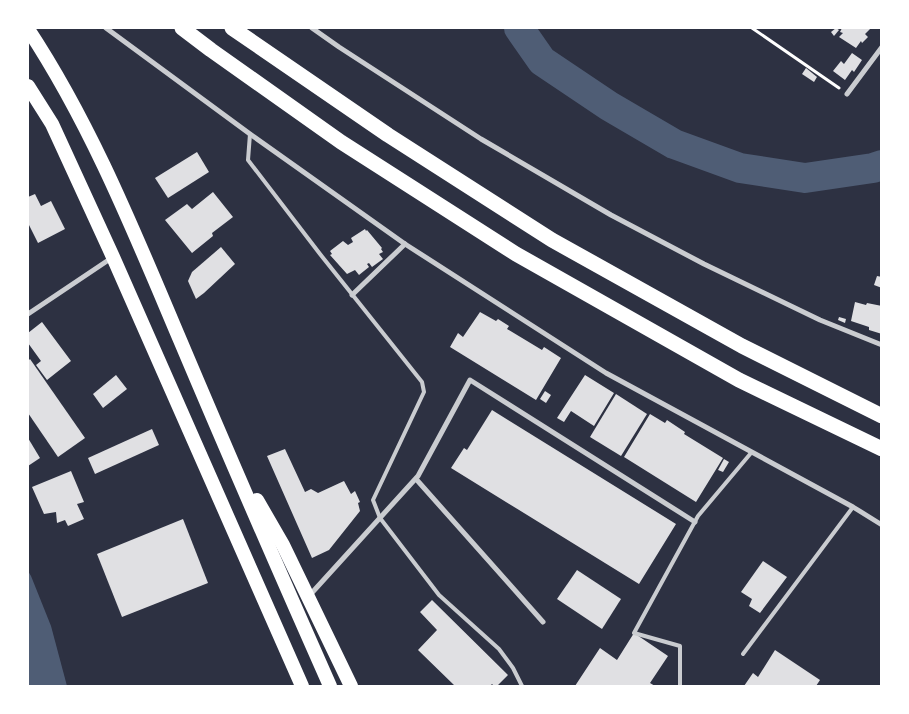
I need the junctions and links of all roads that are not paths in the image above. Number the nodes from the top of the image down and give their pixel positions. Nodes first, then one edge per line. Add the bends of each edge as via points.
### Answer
1 (106, 28) edge
2 (182, 28) edge
3 (232, 28) edge
4 (312, 28) edge
5 (28, 30) edge
6 (882, 47) edge
7 (28, 86) edge
8 (847, 94) road end
9 (250, 134) junction
10 (405, 244) junction
11 (113, 257) junction
12 (352, 295) junction
13 (28, 314) edge
14 (882, 344) edge
15 (882, 416) edge
16 (224, 445) junction
17 (882, 449) edge
18 (751, 452) junction
19 (416, 479) junction
20 (853, 507) junction
21 (380, 518) junction
22 (695, 522) junction
23 (882, 525) edge
24 (308, 597) junction
25 (543, 622) dead end
26 (743, 654) dead end
27 (295, 669) junction
28 (298, 686) edge
29 (302, 686) edge
30 (330, 686) edge
31 (351, 686) edge
32 (522, 686) edge
33 (680, 686) edge

1 - 9 street
2 - 17 highway via 341,142 516,254 739,380
3 - 15 highway via 388,135 552,240 742,346
4 - 14 street via 481,139 611,215 820,320
5 - 16 highway via 75,108 122,206
6 - 8 street
7 - 11 highway via 52,124
9 - 10 street
9 - 12 lane via 248,160
10 - 12 street
10 - 18 street via 606,372
11 - 13 street
11 - 27 highway
12 - 21 lane via 422,382 424,392 373,500
16 - 24 highway via 283,545
16 - 30 highway
18 - 20 street
18 - 22 lane
19 - 21 street
19 - 22 street via 470,380
19 - 25 street
20 - 23 street
20 - 26 lane
21 - 24 street
21 - 32 lane via 439,595 499,649
22 - 33 lane via 634,634 680,646
24 - 31 highway
27 - 28 highway
27 - 29 highway

